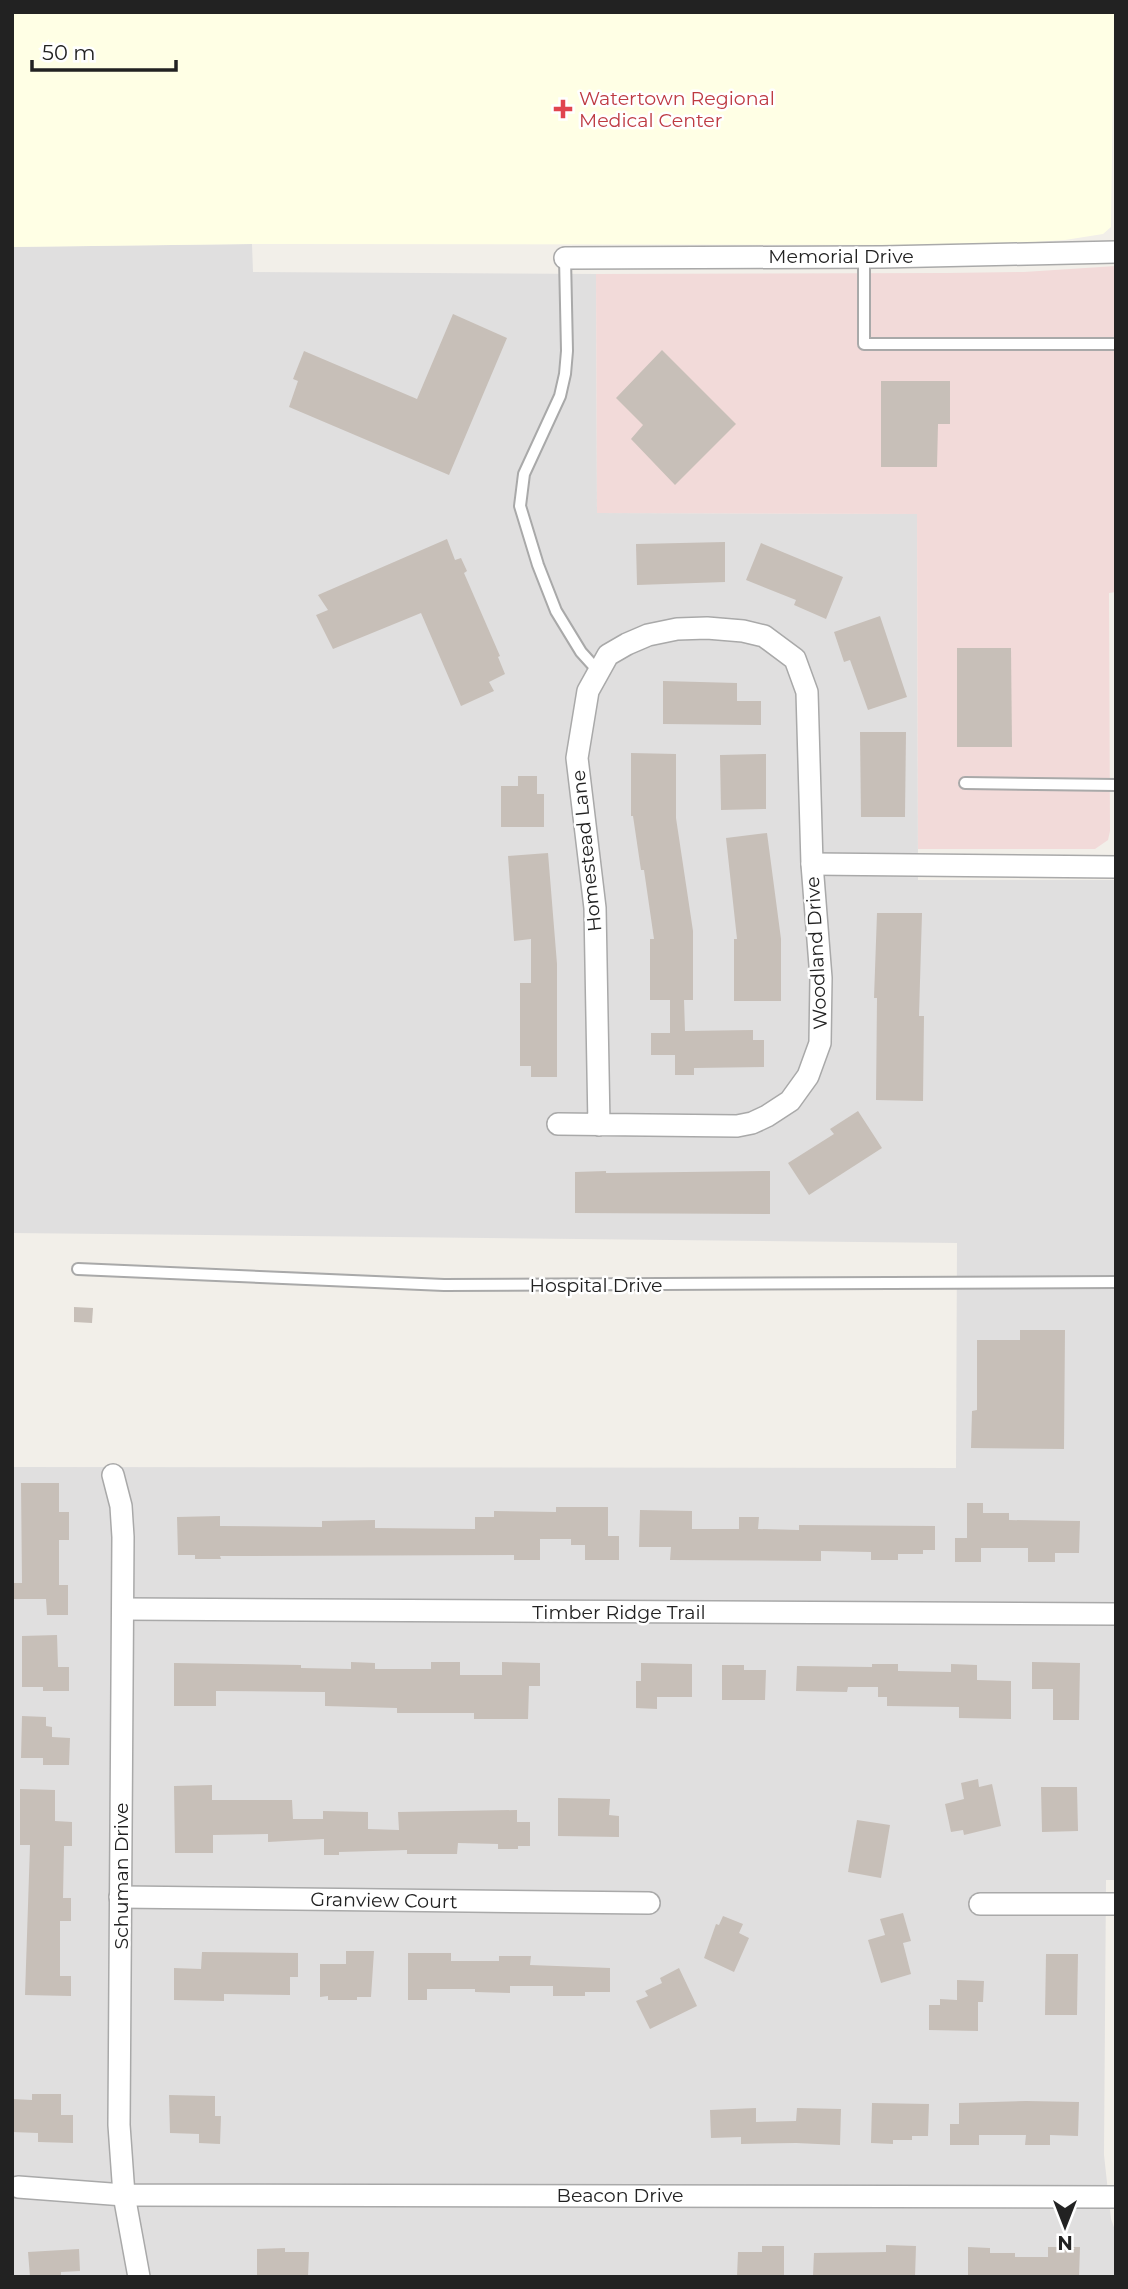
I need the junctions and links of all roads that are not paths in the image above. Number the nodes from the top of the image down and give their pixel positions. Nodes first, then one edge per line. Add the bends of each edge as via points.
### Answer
1 (1116, 251) edge
2 (864, 257) junction
3 (565, 258) joint
4 (1116, 344) edge
5 (599, 672) junction
6 (965, 783) dead end
7 (1116, 785) edge
8 (812, 864) junction
9 (1116, 867) edge
10 (558, 1124) dead end
11 (599, 1125) junction
12 (78, 1269) dead end
13 (1116, 1282) edge
14 (113, 1475) dead end
15 (123, 1609) junction
16 (1116, 1614) edge
17 (120, 1896) junction
18 (649, 1903) dead end
19 (980, 1904) dead end
20 (1116, 1905) edge
21 (18, 2187) dead end
22 (124, 2195) junction
23 (1116, 2197) edge
24 (139, 2277) edge

1 - 2 street, Memorial Drive
2 - 3 street, Memorial Drive
2 - 4 lane via 864,344
3 - 5 lane via 565,374 560,396 524,474 520,506 556,611
5 - 8 street, Homestead Lane via 608,655 627,644 677,629 764,636 795,659 807,692
5 - 11 street, Homestead Lane via 588,691 577,758 595,908
6 - 7 lane
8 - 9 street, Woodland Drive
8 - 11 street, Woodland Drive via 821,978 820,1043 808,1076 790,1101 752,1123 737,1126
10 - 11 street, Woodland Drive
12 - 13 lane, Hospital Drive via 444,1285
14 - 15 street, Schuman Drive via 121,1506
15 - 16 street, Timber Ridge Trail
15 - 17 street, Schuman Drive
17 - 18 street, Granview Court
17 - 22 street, Schuman Drive via 119,2125
19 - 20 street
21 - 22 street, Beacon Drive
22 - 23 street, Beacon Drive
22 - 24 street, Schuman Drive

